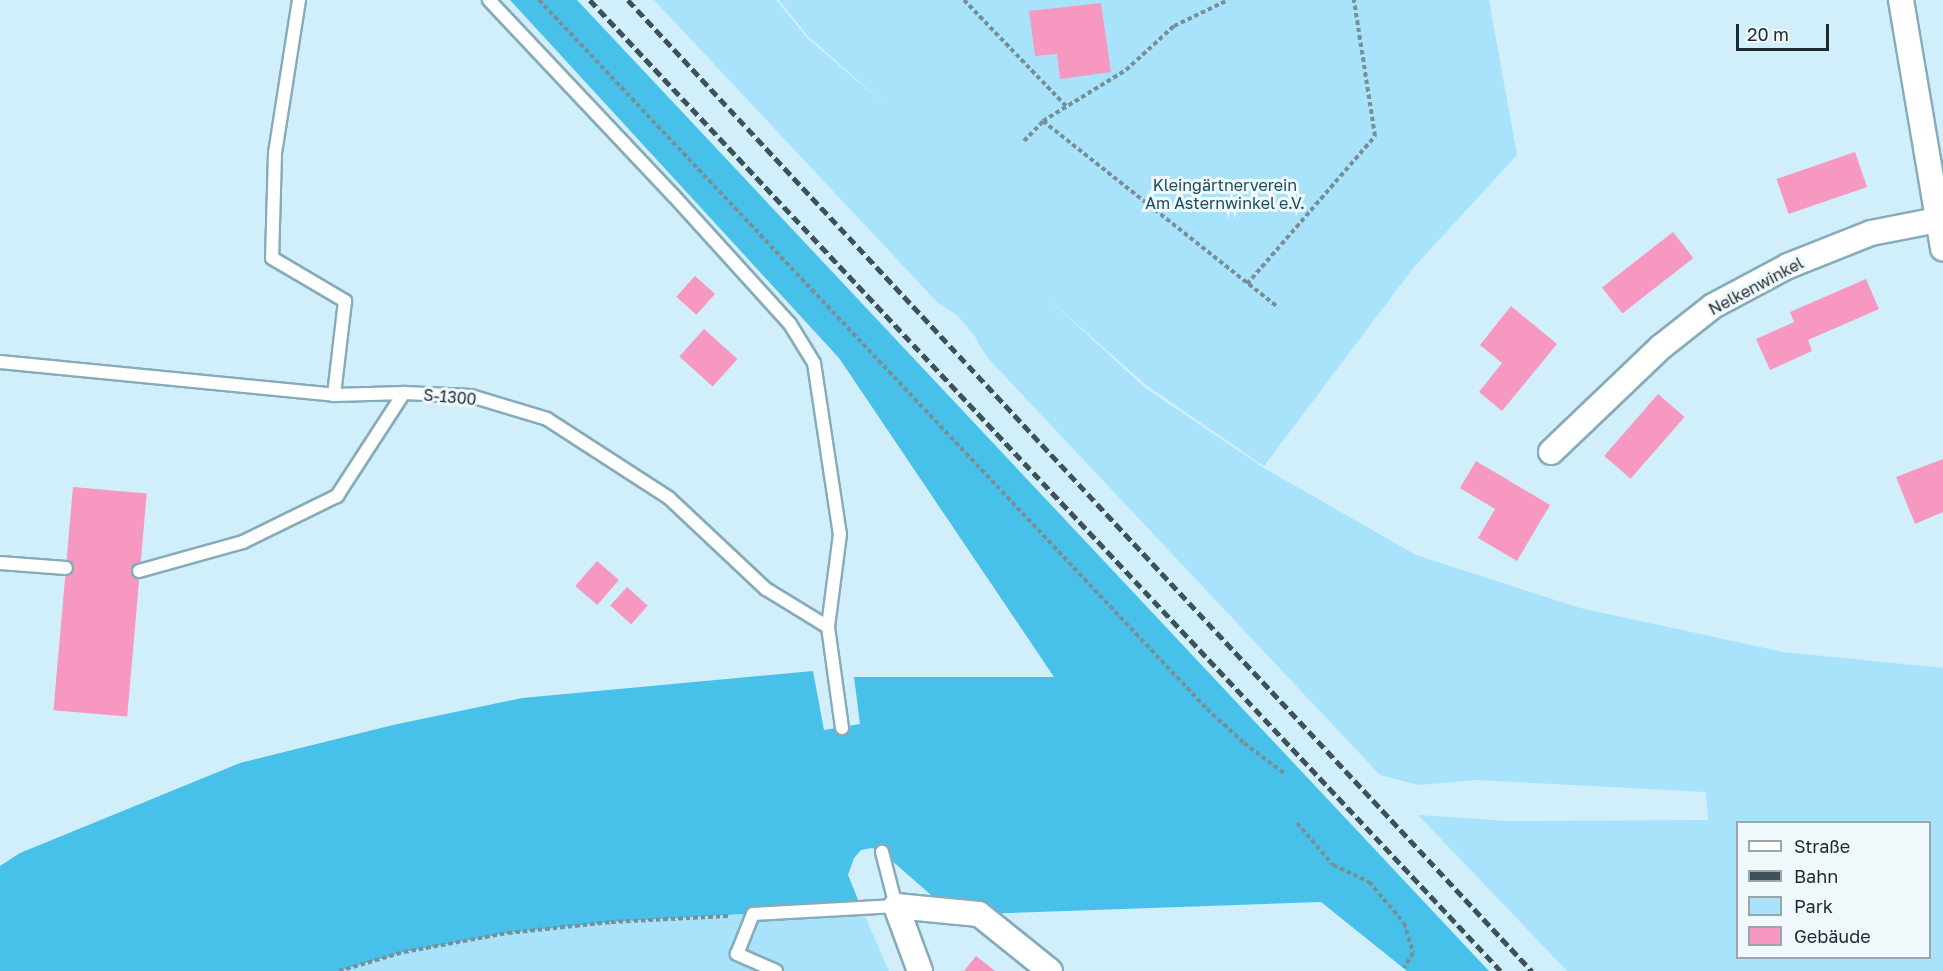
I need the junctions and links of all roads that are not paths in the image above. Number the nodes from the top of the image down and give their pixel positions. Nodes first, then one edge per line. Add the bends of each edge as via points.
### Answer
1 (299, 0) edge
2 (489, 0) edge
3 (1901, 0) edge
4 (1937, 220) junction
5 (1943, 248) edge
6 (0, 362) edge
7 (404, 393) junction
8 (334, 395) junction
9 (1551, 452) dead end
10 (0, 563) edge
11 (66, 568) dead end
12 (139, 572) dead end
13 (828, 627) junction
14 (842, 728) dead end
15 (882, 852) dead end
16 (896, 906) junction
17 (776, 971) edge
18 (920, 971) edge
19 (1050, 971) edge

1 - 8 lane via 275,153 272,258 345,301
2 - 13 lane via 790,324 814,363 840,534
3 - 4 street
4 - 5 street
4 - 9 street, Nelkenwinkel via 1871,233 1788,266 1713,306 1661,347
6 - 8 lane, S-1300
7 - 8 lane, S-1300
7 - 12 lane via 337,496 243,542
7 - 13 lane, S-1300 via 471,396 547,419 669,498 766,589
10 - 11 lane
13 - 14 lane
15 - 16 lane
16 - 17 lane via 753,914 737,954
16 - 18 street
16 - 19 street via 979,914

